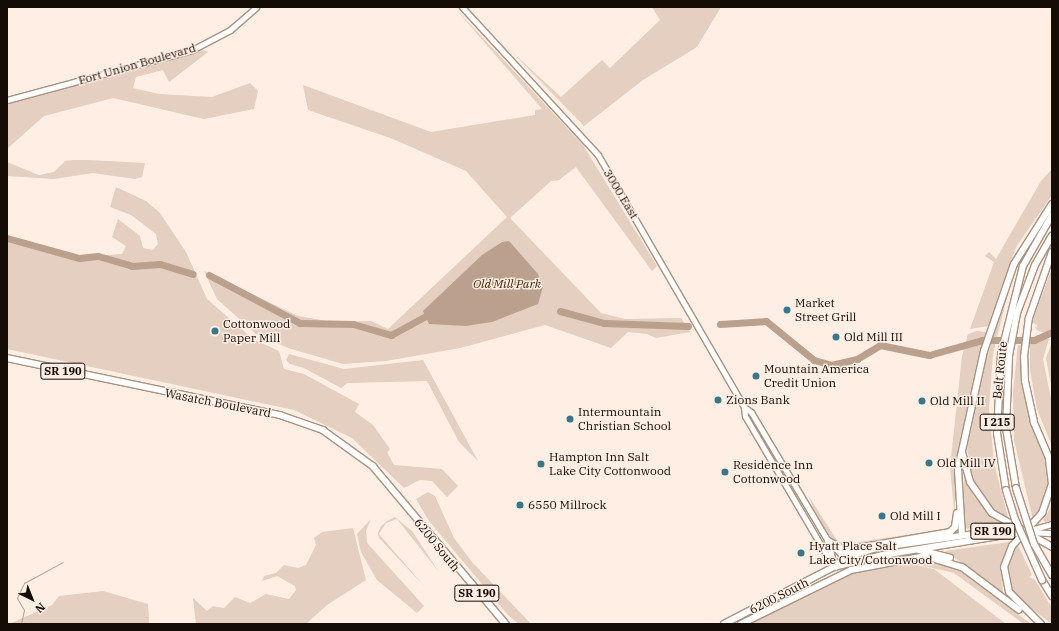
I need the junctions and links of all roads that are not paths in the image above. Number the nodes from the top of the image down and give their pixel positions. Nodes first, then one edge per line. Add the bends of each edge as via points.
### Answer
1 (256, 7) edge
2 (462, 7) edge
3 (7, 100) edge
4 (1052, 204) edge
5 (1052, 215) edge
6 (1052, 235) edge
7 (1052, 252) edge
8 (7, 358) edge
9 (744, 407) junction
10 (1034, 422) junction
11 (962, 452) junction
12 (1052, 456) edge
13 (401, 500) joint
14 (959, 504) junction
15 (1052, 524) edge
16 (1025, 532) junction
17 (1052, 533) edge
18 (962, 535) junction
19 (828, 541) junction
20 (1052, 547) edge
21 (919, 550) junction
22 (862, 551) junction
23 (962, 567) junction
24 (834, 568) junction
25 (1052, 575) edge
26 (1052, 596) edge
27 (506, 624) edge
28 (724, 624) edge
29 (741, 624) edge
30 (1040, 624) edge

1 - 3 main road, Fort Union Boulevard via 230,30 192,50
2 - 9 main road, 3000 East via 594,150
4 - 11 highway via 1014,264 997,308 984,351
5 - 26 highway, Belt Route / I 215, bridge via 1023,266 1009,311 1000,354 997,433 1006,490 1015,520
6 - 25 highway, Belt Route / I 215, bridge via 1035,265 1017,313 1009,356 1006,428 1016,488 1034,544
7 - 10 highway via 1029,318 1024,357 1025,381
8 - 13 main road, Wasatch Boulevard / SR 190 via 302,421 333,435 360,454
9 - 19 main road, 3000 East via 751,412
9 - 24 main road, 3000 East via 745,416
10 - 12 highway
10 - 16 highway via 1049,458 1052,484 1042,513
11 - 14 highway
11 - 16 highway via 980,500 992,513
13 - 27 main road, 6200 South / SR 190
14 - 18 highway
14 - 19 highway via 955,527 950,532 846,550
15 - 16 main road, 6200 South / SR 190
16 - 17 main road, 6200 South / SR 190
16 - 18 main road, 6200 South / SR 190 via 996,530
16 - 20 highway
16 - 21 main road, 6200 South / SR 190
16 - 30 highway via 1006,558 1005,585 1018,605
18 - 22 main road, 6200 South / SR 190
19 - 22 main road via 840,553
19 - 24 main road, 3000 East
21 - 23 highway via 942,554
21 - 24 main road, 6200 South / SR 190
22 - 24 main road, 6200 South / SR 190
23 - 29 highway via 925,556 863,566
23 - 30 highway
24 - 28 main road, 6200 South / SR 190

